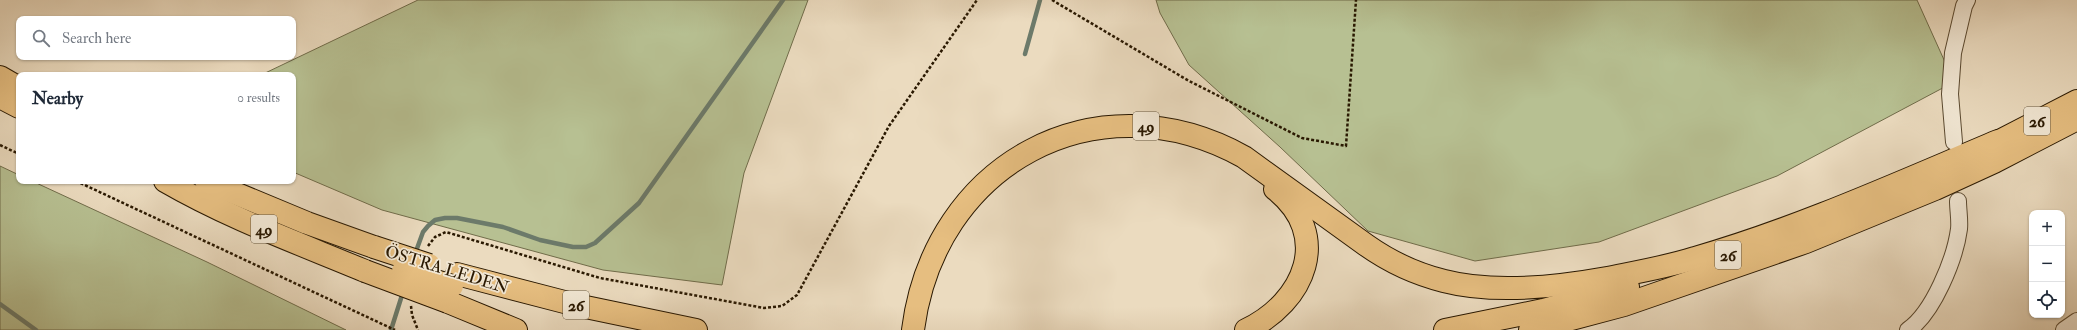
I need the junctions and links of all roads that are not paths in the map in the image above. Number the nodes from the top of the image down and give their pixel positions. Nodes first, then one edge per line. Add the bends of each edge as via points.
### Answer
1 (1967, 0) edge
2 (0, 77) edge
3 (16, 86) edge
4 (0, 97) edge
5 (2077, 100) edge
6 (16, 105) edge
7 (2077, 119) edge
8 (1998, 141) junction
9 (1954, 142) dead end
10 (173, 184) edge
11 (213, 184) edge
12 (1958, 201) dead end
13 (369, 259) junction
14 (452, 287) junction
15 (1665, 290) junction
16 (2077, 321) edge
17 (516, 330) edge
18 (622, 330) edge
19 (696, 330) edge
20 (913, 330) edge
21 (922, 330) edge
22 (1246, 330) edge
23 (1445, 330) edge
24 (1496, 330) edge
25 (1530, 330) edge
26 (1908, 330) edge
27 (2064, 330) edge

1 - 9 street via 1953,53 1950,94
2 - 3 highway
4 - 6 highway
5 - 8 highway, 26
7 - 15 highway, 26 via 1994,162 1859,222
8 - 20 highway, 49 via 1818,216 1695,259 1560,286 1518,288 1446,282 1386,259 1250,161 1222,144 1170,129 1142,126 1113,126 1090,130 1051,140 1023,154 997,172 968,200 948,227 932,257 920,290
8 - 23 highway, 26 via 1936,174 1769,242 1672,274 1543,310
10 - 13 highway, ÖSTRA LEDEN / 26
11 - 13 highway, ÖSTRA LEDEN / 26 via 307,223
12 - 26 street via 1959,228 1945,277 1916,325
13 - 14 highway, ÖSTRA LEDEN / 26, bridge
14 - 17 highway
14 - 18 highway, 26
14 - 19 highway, ÖSTRA LEDEN / 26 via 576,305
15 - 24 highway, 26
15 - 25 highway, 26 via 1624,305
16 - 27 street
21 - 22 highway, 49 via 930,289 949,243 962,222 991,189 1022,165 1055,149 1081,140 1134,134 1190,143 1218,154 1262,180 1278,192 1294,210 1303,226 1306,245 1302,276 1284,305 1268,318

